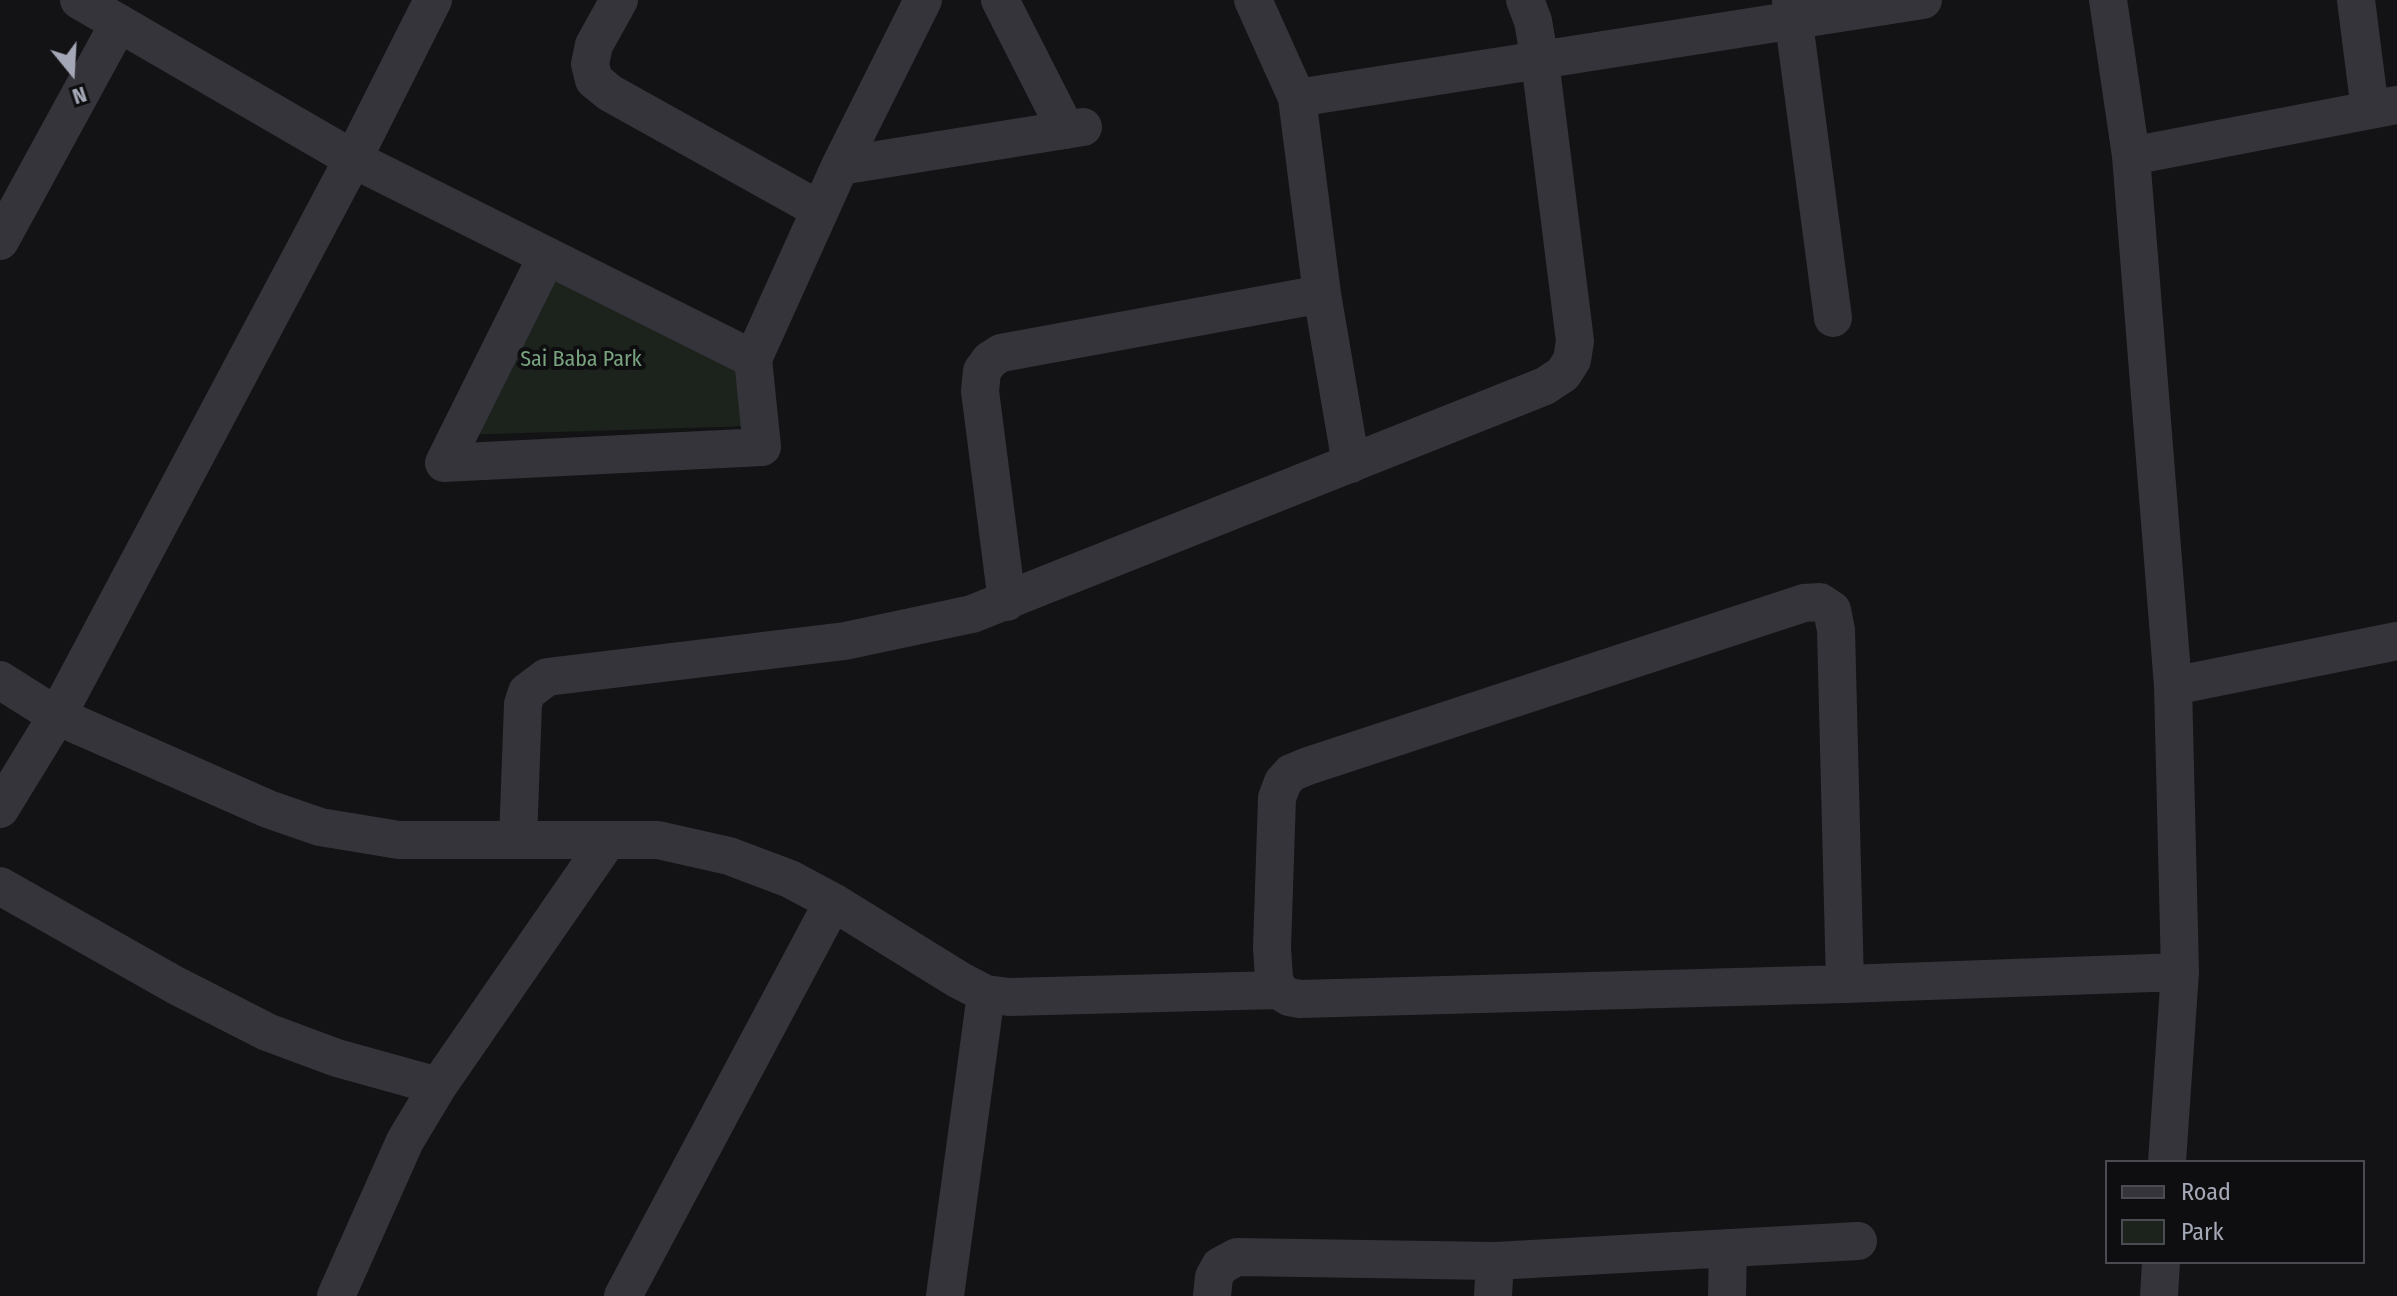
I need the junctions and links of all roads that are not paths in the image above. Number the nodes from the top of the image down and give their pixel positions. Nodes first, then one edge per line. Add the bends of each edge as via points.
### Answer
1 (79, 0) edge
2 (433, 0) edge
3 (619, 0) edge
4 (923, 0) edge
5 (1000, 0) edge
6 (1253, 0) edge
7 (1525, 0) edge
8 (1923, 0) edge
9 (2108, 0) edge
10 (2356, 0) edge
11 (1793, 10) edge
12 (119, 23) junction
13 (1540, 61) junction
14 (1297, 98) junction
15 (2384, 108) edge
16 (2131, 156) junction
17 (353, 159) junction
18 (840, 166) junction
19 (820, 210) junction
20 (0, 241) edge
21 (547, 256) junction
22 (1322, 294) junction
23 (1833, 318) dead end
24 (753, 359) junction
25 (1351, 464) junction
26 (1007, 602) junction
27 (2397, 641) edge
28 (0, 680) edge
29 (2173, 686) junction
30 (57, 716) junction
31 (0, 809) edge
32 (518, 840) junction
33 (608, 840) junction
34 (0, 886) edge
35 (833, 902) junction
36 (2180, 972) junction
37 (1845, 984) junction
38 (1278, 990) junction
39 (986, 994) junction
40 (438, 1086) junction
41 (2167, 1160) edge
42 (1858, 1241) dead end
43 (1728, 1248) junction
44 (2161, 1264) edge
45 (1494, 1279) edge
46 (336, 1296) edge
47 (623, 1296) edge
48 (945, 1296) edge
49 (1212, 1296) edge
50 (1727, 1296) edge
51 (2159, 1296) edge

1 - 12 street
2 - 17 street
3 - 19 street via 594,45 594,80
4 - 18 street
5 - 18 street via 1075,129
6 - 14 street
7 - 13 street
8 - 11 street
9 - 16 street
10 - 15 street
11 - 13 street
11 - 23 street
12 - 17 street
12 - 20 street
13 - 14 street
13 - 25 street via 1575,341 1572,360 1545,386
14 - 22 street
15 - 16 street
16 - 29 street
17 - 21 street
17 - 30 street
18 - 19 street
19 - 24 street
21 - 24 street
21 - 24 street via 444,463 762,447
22 - 25 street
22 - 26 street via 1001,353 990,360 982,371 980,391
25 - 26 street
26 - 32 street via 845,641 547,677 527,692 523,704
27 - 29 street
28 - 30 street
29 - 36 street
30 - 31 street
30 - 32 street via 320,827 399,840
32 - 33 street
33 - 35 street via 658,840 729,856
33 - 40 street
34 - 40 street via 267,1032
35 - 39 street
35 - 47 street
36 - 37 street
36 - 41 street
37 - 38 street via 1300,999
37 - 38 street via 1836,630 1832,610 1820,602 1291,773 1277,798 1272,948
38 - 39 street
39 - 48 street
40 - 46 street via 405,1141
42 - 43 street
43 - 45 street
43 - 50 street
44 - 51 street
45 - 49 street via 1237,1257 1220,1266

